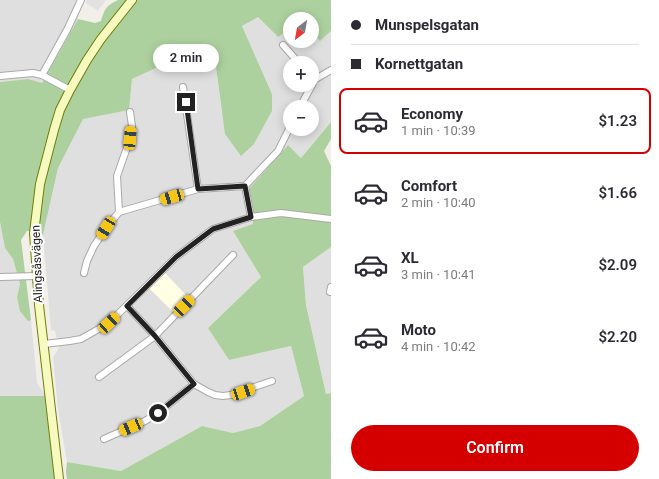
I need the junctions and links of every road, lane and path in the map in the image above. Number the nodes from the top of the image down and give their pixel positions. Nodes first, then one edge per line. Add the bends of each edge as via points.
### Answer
1 (81, 0) edge
2 (132, 0) edge
3 (286, 48) edge
4 (293, 56) edge
5 (331, 70) edge
6 (42, 75) junction
7 (0, 76) edge
8 (319, 78) edge
9 (184, 87) dead end
10 (70, 90) junction
11 (130, 112) dead end
12 (286, 136) edge
13 (245, 186) junction
14 (198, 189) junction
15 (119, 212) junction
16 (251, 217) junction
17 (331, 219) edge
18 (233, 255) dead end
19 (84, 273) dead end
20 (37, 276) junction
21 (0, 277) edge
22 (127, 306) junction
23 (155, 336) junction
24 (44, 344) junction
25 (99, 377) dead end
26 (272, 381) dead end
27 (194, 384) junction
28 (104, 439) dead end
29 (59, 479) edge

1 - 6 street
2 - 10 main road, Alingsåsvägen via 94,49
3 - 4 street
5 - 8 street
6 - 7 street via 22,73
6 - 10 street
9 - 14 street
10 - 20 main road, Alingsåsvägen via 60,110 40,184 34,233
11 - 15 street via 130,138 117,176
12 - 13 street via 278,151
13 - 14 street
13 - 16 street
14 - 15 street
15 - 19 street via 94,246
16 - 17 street via 281,213
16 - 22 street via 213,229 176,257
18 - 23 street
20 - 21 street
20 - 24 main road, Alingsåsvägen
22 - 23 street
22 - 24 street via 109,323 81,339
23 - 25 street
23 - 27 street
24 - 29 main road, Alingsåsvägen
26 - 27 street via 243,392 223,396 215,395
27 - 28 street via 145,421

